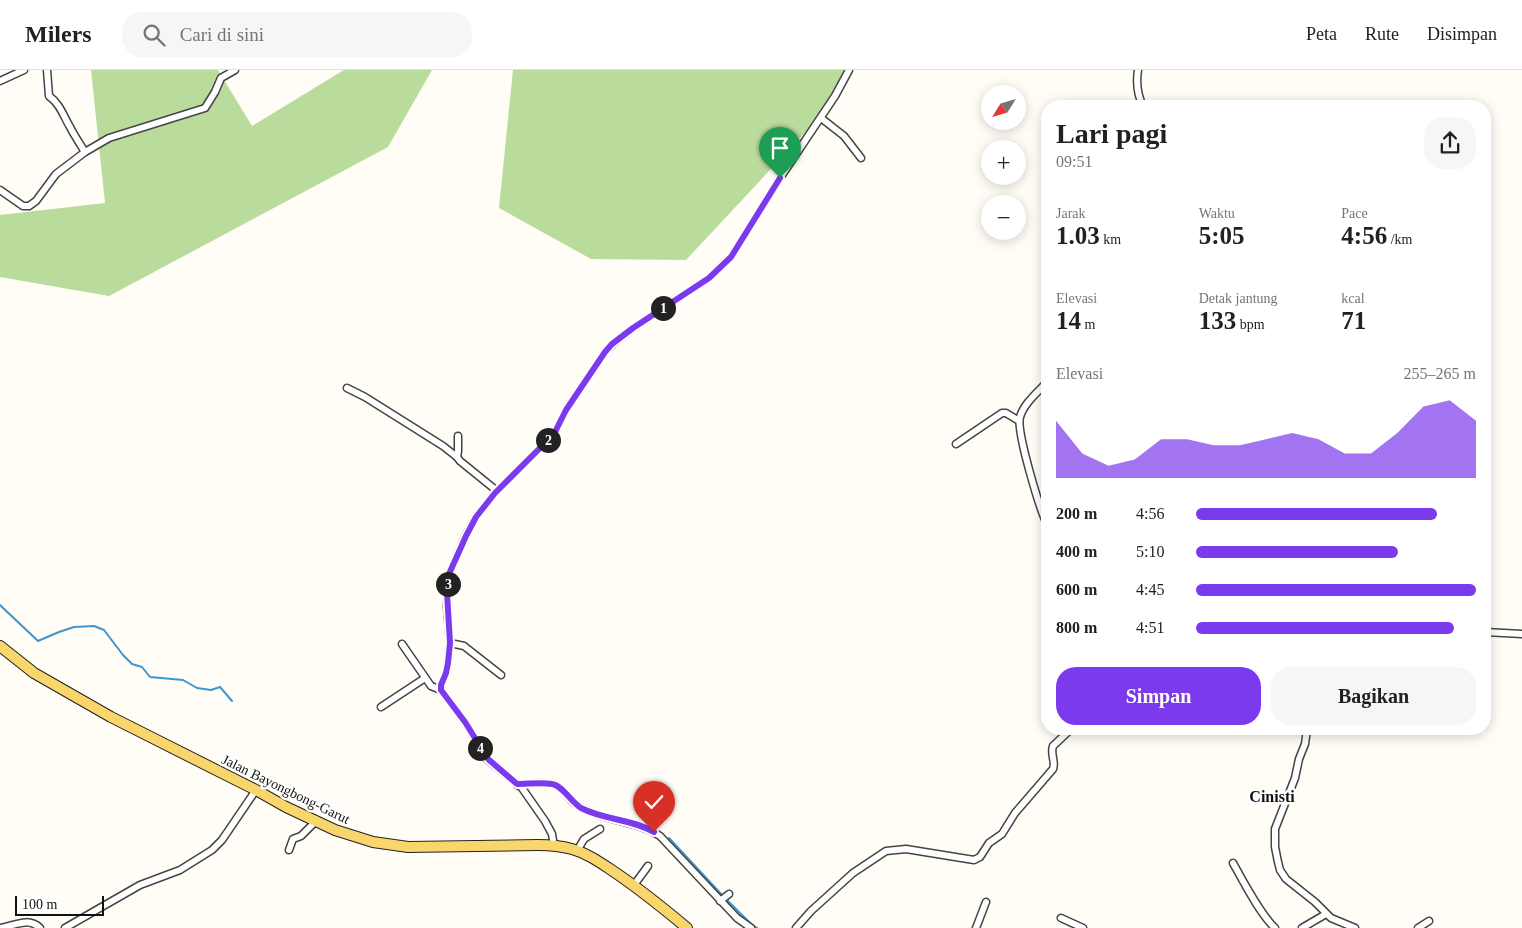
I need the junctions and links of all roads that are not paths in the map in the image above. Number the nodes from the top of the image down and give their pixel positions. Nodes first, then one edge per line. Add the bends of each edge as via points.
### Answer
1 (24, 70) edge
2 (47, 70) edge
3 (234, 70) edge
4 (849, 70) edge
5 (1138, 70) edge
6 (0, 81) edge
7 (1140, 100) edge
8 (821, 118) junction
9 (85, 152) junction
10 (861, 158) dead end
11 (0, 190) edge
12 (347, 388) dead end
13 (1041, 389) edge
14 (1019, 421) junction
15 (458, 436) dead end
16 (956, 444) dead end
17 (457, 456) junction
18 (497, 491) junction
19 (1041, 509) edge
20 (1491, 632) edge
21 (1522, 634) edge
22 (450, 643) junction
23 (402, 644) dead end
24 (0, 646) edge
25 (501, 675) dead end
26 (425, 678) junction
27 (441, 690) junction
28 (381, 707) dead end
29 (1065, 735) edge
30 (1306, 735) edge
31 (520, 786) junction
32 (256, 790) junction
33 (316, 821) junction
34 (600, 829) dead end
35 (554, 846) junction
36 (289, 850) dead end
37 (577, 851) junction
38 (1233, 863) dead end
39 (648, 866) dead end
40 (634, 885) junction
41 (986, 902) dead end
42 (1326, 914) junction
43 (1061, 918) dead end
44 (1429, 921) dead end
45 (1, 928) edge
46 (40, 928) edge
47 (65, 928) edge
48 (687, 928) edge
49 (751, 928) edge
50 (796, 928) edge
51 (976, 928) edge
52 (1083, 928) edge
53 (1275, 928) edge
54 (1302, 928) edge
55 (1355, 928) edge
56 (1418, 928) edge

1 - 6 street
2 - 9 street via 49,96 63,111
3 - 9 street via 221,78 207,106 201,110 113,136
4 - 8 street
5 - 7 street
8 - 10 street via 844,136
8 - 18 street via 731,257 709,278 612,344 566,410 554,434
9 - 11 street via 53,177 29,206 23,206
12 - 17 street
13 - 14 street via 1026,405
14 - 16 street via 1002,413
14 - 19 street
15 - 17 street
17 - 18 street via 464,466
18 - 22 street via 476,517 449,574
20 - 21 street
22 - 25 street via 464,646
22 - 27 street
23 - 26 street
24 - 32 main road, Jalan Bayongbong-Garut via 34,673 111,717
26 - 27 street via 433,688
26 - 28 street
27 - 31 street via 488,759
29 - 50 street via 1053,746 1052,769 1002,834 990,842 977,859 906,849 886,851 854,873
30 - 42 street via 1295,778 1275,828 1275,847 1280,870 1286,879
31 - 35 street via 546,821
31 - 49 street via 553,784 583,809 654,832 725,898 737,918
32 - 33 main road, Jalan Bayongbong-Garut
32 - 47 street via 212,850 180,870 140,885
33 - 35 main road, Jalan Bayongbong-Garut via 373,842 408,847
33 - 36 street via 301,836 293,839
34 - 37 street via 583,840
35 - 37 main road, Jalan Bayongbong-Garut
37 - 40 main road, Jalan Bayongbong-Garut
38 - 53 street
39 - 40 street
40 - 48 main road, Jalan Bayongbong-Garut
41 - 51 street
42 - 54 street
42 - 55 street
43 - 52 street
44 - 56 street
45 - 46 street via 33,922

